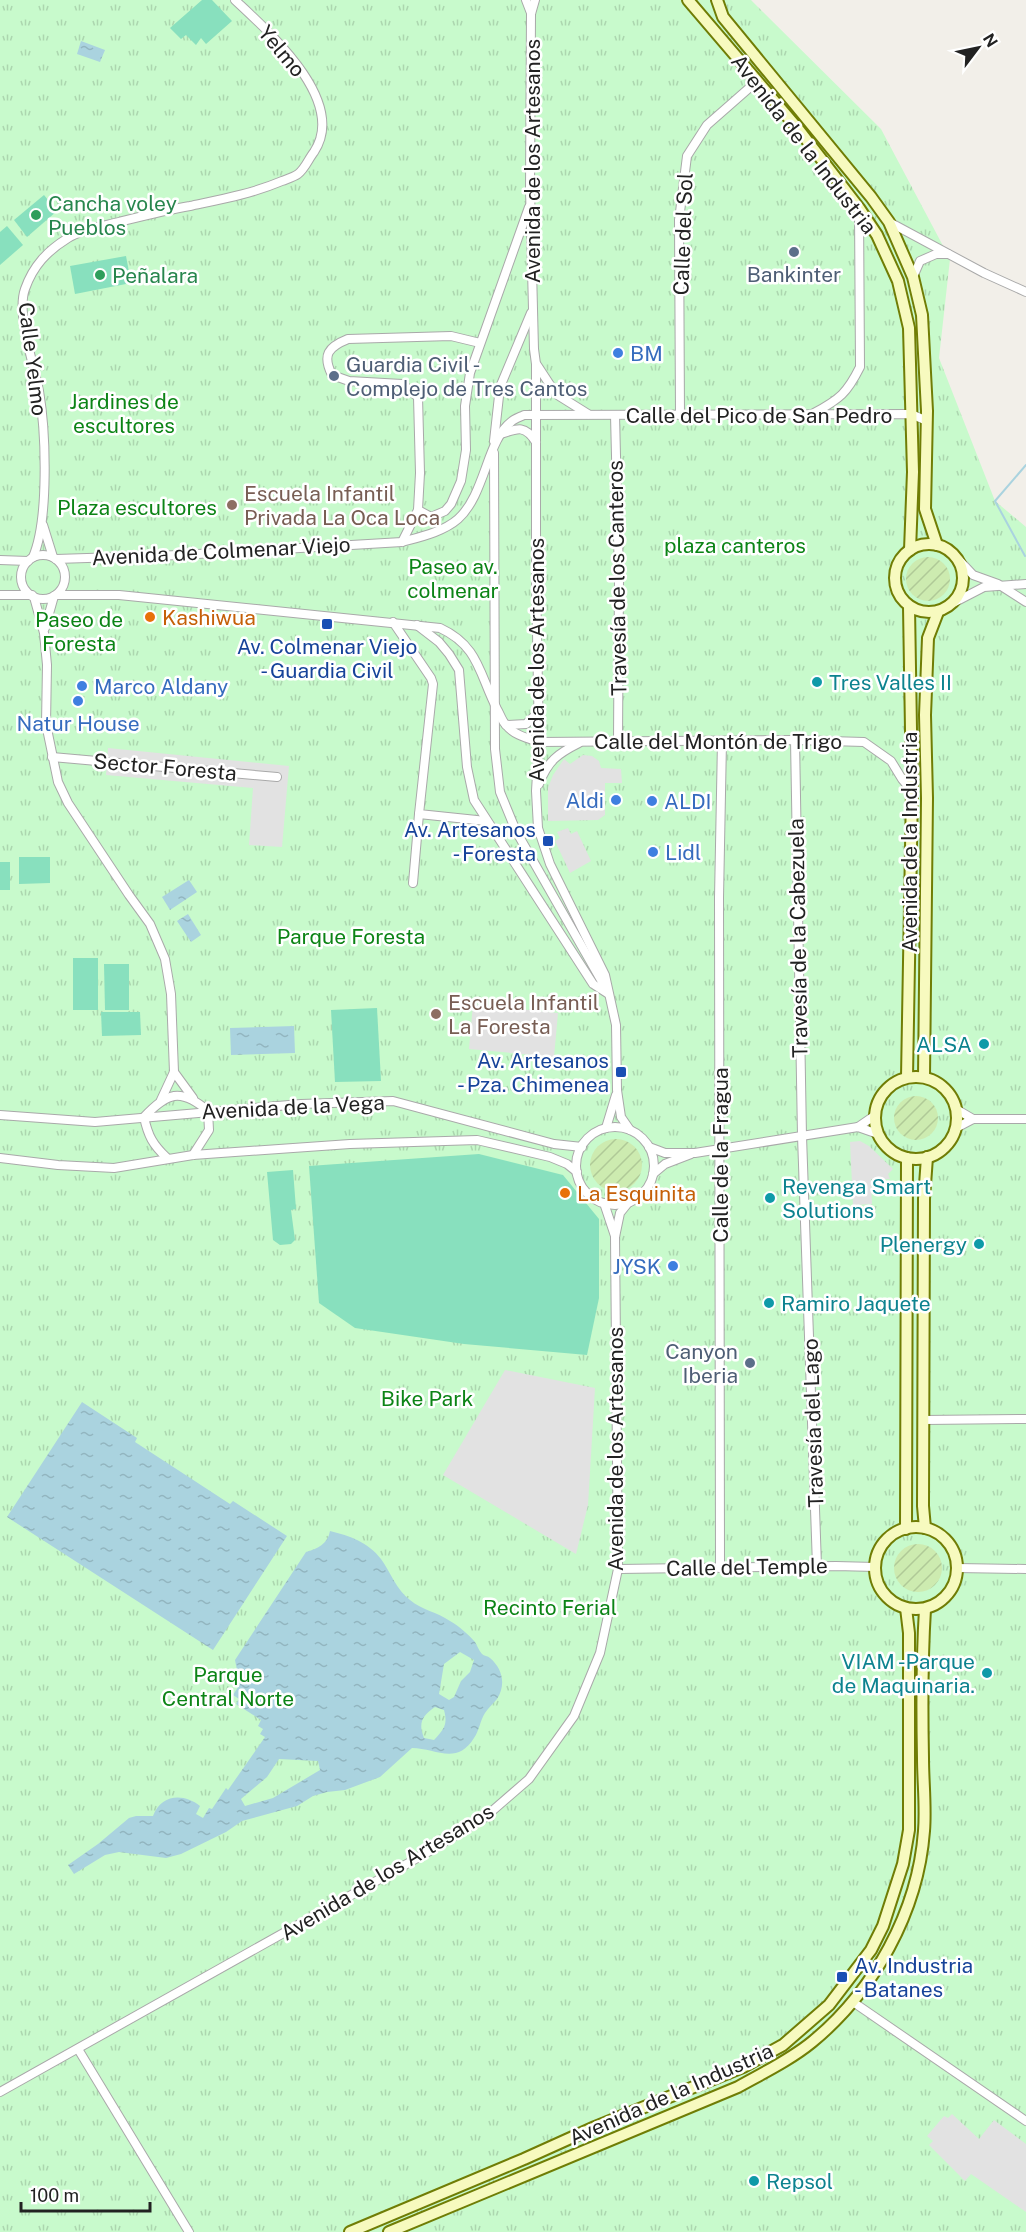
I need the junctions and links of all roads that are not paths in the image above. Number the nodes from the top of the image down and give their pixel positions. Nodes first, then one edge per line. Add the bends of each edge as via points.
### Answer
1 (235, 0) edge
2 (526, 0) edge
3 (535, 0) edge
4 (688, 0) edge
5 (717, 0) edge
6 (531, 14) junction
7 (756, 82) junction
8 (322, 107) joint
9 (531, 203) junction
10 (859, 208) junction
11 (889, 222) junction
12 (950, 255) junction
13 (913, 277) junction
14 (1026, 292) edge
15 (533, 308) junction
16 (480, 343) junction
17 (536, 364) junction
18 (813, 414) junction
19 (911, 414) junction
20 (537, 415) junction
21 (590, 415) junction
22 (615, 415) junction
23 (680, 415) junction
24 (927, 421) junction
25 (499, 434) junction
26 (537, 444) junction
27 (494, 449) junction
28 (418, 510) junction
29 (43, 523) junction
30 (402, 542) junction
31 (937, 545) junction
32 (910, 550) junction
33 (54, 558) junction
34 (31, 559) junction
35 (0, 560) edge
36 (959, 561) junction
37 (998, 584) junction
38 (1026, 584) edge
39 (0, 595) edge
40 (55, 595) junction
41 (33, 596) junction
42 (954, 602) junction
43 (1026, 602) edge
44 (909, 607) junction
45 (938, 612) junction
46 (393, 622) junction
47 (416, 625) junction
48 (44, 633) junction
49 (495, 705) junction
50 (539, 712) junction
51 (506, 725) junction
52 (795, 740) junction
53 (539, 741) junction
54 (583, 741) junction
55 (618, 741) junction
56 (722, 741) junction
57 (52, 757) junction
58 (277, 777) dead end
59 (912, 790) junction
60 (536, 791) junction
61 (419, 814) junction
62 (486, 821) junction
63 (413, 883) dead end
64 (610, 996) junction
65 (174, 1072) junction
66 (907, 1077) junction
67 (924, 1077) junction
68 (617, 1090) junction
69 (193, 1098) junction
70 (161, 1100) junction
71 (956, 1109) junction
72 (208, 1111) junction
73 (0, 1115) edge
74 (874, 1116) junction
75 (144, 1117) junction
76 (973, 1119) junction
77 (1026, 1119) edge
78 (858, 1127) junction
79 (606, 1128) junction
80 (956, 1128) junction
81 (630, 1130) junction
82 (878, 1134) junction
83 (802, 1136) junction
84 (582, 1147) junction
85 (649, 1147) junction
86 (720, 1148) junction
87 (695, 1153) junction
88 (194, 1155) junction
89 (927, 1157) junction
90 (0, 1158) edge
91 (167, 1158) junction
92 (907, 1158) junction
93 (577, 1172) junction
94 (653, 1174) junction
95 (604, 1203) junction
96 (628, 1203) junction
97 (615, 1237) junction
98 (1026, 1419) edge
99 (924, 1420) junction
100 (906, 1528) junction
101 (925, 1528) junction
102 (817, 1566) junction
103 (875, 1567) junction
104 (720, 1568) junction
105 (957, 1568) junction
106 (618, 1569) junction
107 (1026, 1569) edge
108 (906, 1608) junction
109 (925, 1608) junction
110 (853, 2002) junction
111 (78, 2049) junction
112 (0, 2092) edge
113 (1026, 2121) edge
114 (189, 2232) edge
115 (350, 2232) edge
116 (389, 2232) edge

1 - 8 street, Yelmo via 272,36 316,92
2 - 6 street, Avenida de los Artesanos
3 - 6 street, Avenida de los Artesanos
4 - 7 street, Avenida de la Industria
5 - 11 street, Avenida de la Industria via 723,17
6 - 9 street, Avenida de los Artesanos
7 - 10 street, Avenida de la Industria
7 - 23 street, Calle del Sol via 707,125 687,156 679,220
8 - 29 street, Calle Yelmo via 323,132 299,173 254,193 98,227 69,237 40,258 24,291 23,320 39,393
9 - 15 street, Avenida de los Artesanos
9 - 16 street
10 - 18 street via 860,367 850,388
10 - 19 street, Avenida de la Industria via 877,235 898,281 909,328
11 - 12 street
11 - 13 street, Avenida de la Industria
12 - 13 street via 936,254 920,261
12 - 14 street
13 - 24 street, Avenida de la Industria via 923,327
15 - 17 street, Avenida de los Artesanos
15 - 27 street, Avenida de los Artesanos via 500,387
16 - 28 street via 465,406 466,450 461,482 445,511 431,517
16 - 28 street via 451,336 348,339 327,353 332,375 349,381 402,384 418,397
17 - 20 street, Avenida de los Artesanos
17 - 21 street via 556,394
18 - 19 street, Calle del Pico de San Pedro
18 - 23 street, Calle del Pico de San Pedro
19 - 24 street, Calle del Pico de San Pedro
19 - 32 street, Avenida de la Industria
20 - 21 street, Calle del Pico de San Pedro
20 - 25 street via 524,415
20 - 26 street, Avenida de los Artesanos
21 - 22 street, Calle del Pico de San Pedro
22 - 23 street, Calle del Pico de San Pedro
22 - 55 street, Travesía de los Canteros
24 - 31 street, Avenida de la Industria via 926,509
25 - 26 street via 518,428 530,433
25 - 27 street, Avenida de Colmenar Viejo
26 - 50 street, Avenida de los Artesanos
27 - 30 street, Avenida de Colmenar Viejo via 472,502 457,520
27 - 49 street, Avenida de los Artesanos
28 - 30 street
29 - 33 street
29 - 34 street
30 - 33 street, Avenida de Colmenar Viejo
31 - 32 street
31 - 36 street
32 - 44 street via 899,562 895,578 898,594
33 - 34 street via 43,555
33 - 40 street via 63,567 65,577 63,587
34 - 35 street
34 - 41 street via 21,577
36 - 37 street via 973,576
36 - 42 street via 964,582
37 - 38 street
37 - 42 street
37 - 43 street
39 - 41 street
40 - 41 street
40 - 46 street, Avenida de Colmenar Viejo via 120,595
40 - 48 street
41 - 48 street
42 - 45 street
44 - 45 street
44 - 59 street, Avenida de la Industria
45 - 67 street, Avenida de la Industria via 928,638 926,693
46 - 47 street, Avenida de Colmenar Viejo
46 - 61 street via 433,684
47 - 49 street, Avenida de Colmenar Viejo via 440,628 466,645
47 - 62 street via 439,642 459,670 469,780 474,800
48 - 57 street via 46,724
49 - 51 street, Avenida de Colmenar Viejo
49 - 64 street, Avenida de los Artesanos via 500,792 516,831
50 - 51 street via 526,724
50 - 53 street, Avenida de los Artesanos
51 - 53 street via 522,737
52 - 56 street, Calle del Montón de Trigo
52 - 59 street, Calle del Montón de Trigo via 864,742 891,761
52 - 83 street, Travesía de la Cabezuela
53 - 54 street, Calle del Montón de Trigo
53 - 60 street, Avenida de los Artesanos
54 - 55 street, Calle del Montón de Trigo
54 - 60 street via 562,751 546,766
55 - 56 street, Calle del Montón de Trigo
56 - 86 street, Calle de la Fragua
57 - 58 street, Sector Foresta
57 - 65 street via 68,803 150,924 165,959 171,994
59 - 66 street, Avenida de la Industria
60 - 64 street, Avenida de los Artesanos via 538,828 545,853 605,975
61 - 62 street
61 - 63 street
62 - 64 street via 593,984
64 - 68 street, Avenida de los Artesanos via 616,1025
65 - 69 street
65 - 70 street
66 - 67 street
66 - 74 street via 884,1091
67 - 71 street via 945,1089
68 - 79 street, Avenida de los Artesanos
68 - 81 street, Avenida de los Artesanos via 621,1117
69 - 70 street
69 - 72 street
70 - 75 street
71 - 76 street
71 - 80 street
72 - 75 street, Avenida de la Vega
72 - 84 street, Avenida de la Vega via 393,1101 554,1144
72 - 88 street via 209,1130
73 - 75 street, Avenida de la Vega via 95,1122
74 - 78 street
74 - 82 street
75 - 91 street via 148,1136
76 - 77 street
76 - 80 street
78 - 82 street
78 - 83 street
79 - 81 street
79 - 84 street via 588,1138
80 - 89 street via 940,1151
81 - 85 street
82 - 92 street via 885,1145
83 - 86 street
83 - 102 street, Travesía del Lago
84 - 93 street
85 - 87 street via 665,1153
85 - 94 street
86 - 87 street
86 - 104 street, Calle de la Fragua
87 - 94 street via 665,1164
88 - 91 street, Avenida de la Vega
88 - 93 street, Avenida de la Vega via 477,1140 550,1157
89 - 92 street
89 - 99 street
90 - 91 street, Avenida de la Vega via 114,1167
92 - 100 street
93 - 95 street via 586,1191
94 - 96 street via 644,1192
95 - 96 street
95 - 97 street, Avenida de los Artesanos
96 - 97 street, Avenida de los Artesanos via 620,1213
97 - 106 street, Avenida de los Artesanos
98 - 99 street
99 - 101 street
100 - 101 street
100 - 103 street via 884,1543
101 - 105 street via 948,1542
102 - 103 street, Calle del Temple
102 - 104 street, Calle del Temple
103 - 108 street via 884,1593
104 - 106 street, Calle del Temple
105 - 107 street
105 - 109 street via 948,1594
106 - 111 street, Avenida de los Artesanos via 600,1653 574,1716 529,1779 484,1818 429,1852
108 - 109 street
108 - 115 street, Avenida de la Industria via 909,1830 903,1864 871,1950 829,2005 783,2044 743,2067
109 - 110 street, Avenida de la Industria via 924,1831 918,1869 897,1932
110 - 113 street
110 - 116 street, Avenida de la Industria via 805,2047 738,2086
111 - 112 street, Avenida de los Artesanos
111 - 114 street

